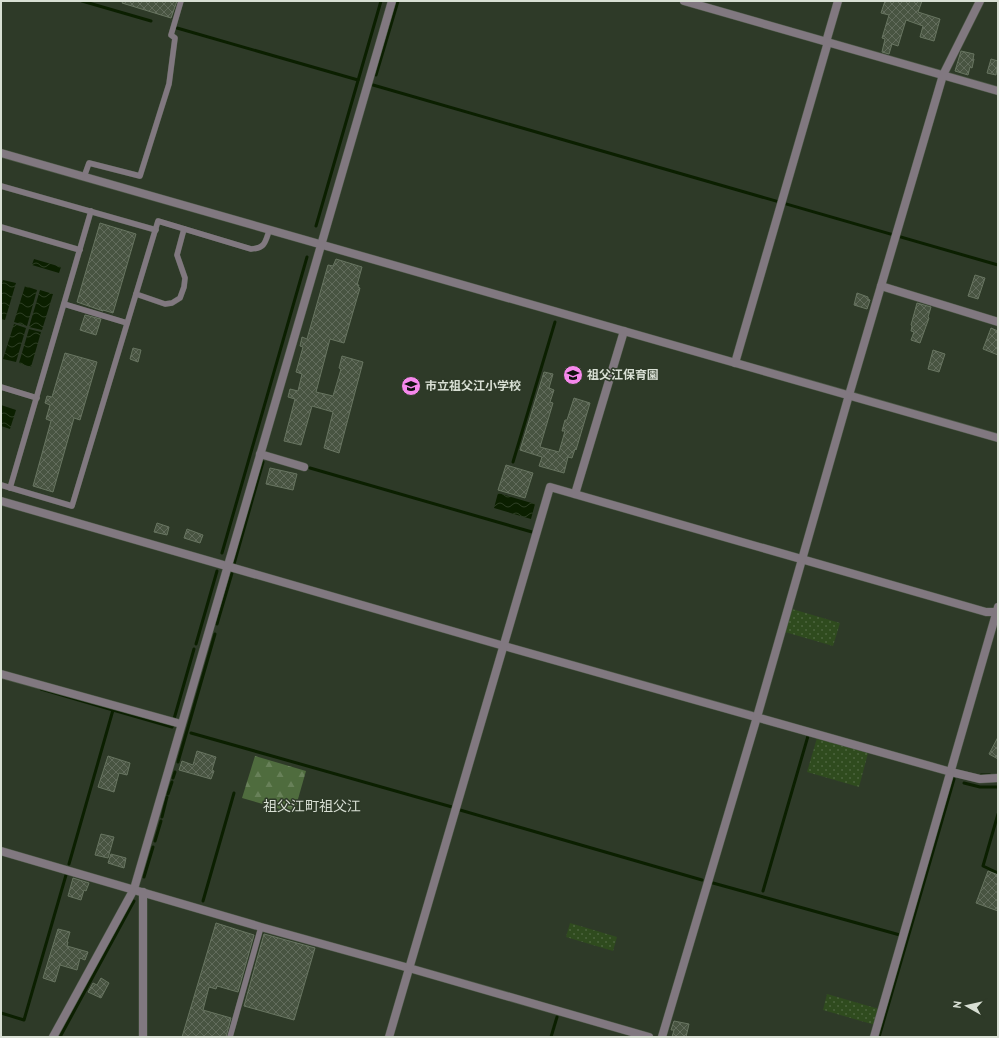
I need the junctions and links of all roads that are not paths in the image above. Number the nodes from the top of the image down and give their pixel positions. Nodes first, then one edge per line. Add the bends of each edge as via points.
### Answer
1 (181, 1) edge
2 (392, 1) edge
3 (684, 1) edge
4 (838, 1) edge
5 (980, 1) edge
6 (827, 42) junction
7 (943, 75) junction
8 (998, 91) edge
9 (1, 153) edge
10 (84, 177) junction
11 (1, 186) edge
12 (91, 211) junction
13 (1, 227) edge
14 (184, 229) junction
15 (156, 230) junction
16 (269, 231) junction
17 (320, 246) junction
18 (80, 250) junction
19 (881, 286) junction
20 (136, 294) junction
21 (64, 304) junction
22 (998, 322) edge
23 (127, 323) junction
24 (624, 331) junction
25 (736, 363) junction
26 (1, 387) edge
27 (849, 395) junction
28 (36, 398) junction
29 (998, 438) edge
30 (260, 454) junction
31 (304, 467) dead end
32 (1, 485) edge
33 (10, 488) junction
34 (575, 494) junction
35 (1, 501) edge
36 (803, 559) junction
37 (228, 566) junction
38 (998, 610) edge
39 (504, 646) junction
40 (1, 674) edge
41 (757, 717) junction
42 (181, 724) junction
43 (951, 772) junction
44 (998, 778) edge
45 (1, 851) edge
46 (134, 889) junction
47 (143, 892) junction
48 (262, 927) junction
49 (409, 968) junction
50 (53, 1037) edge
51 (143, 1037) edge
52 (230, 1037) edge
53 (389, 1037) edge
54 (650, 1037) edge
55 (662, 1037) edge
56 (874, 1037) edge

1 - 10 lane via 171,35 175,38 169,84 140,176 89,162
2 - 17 street
3 - 6 street
4 - 6 street
5 - 7 street
6 - 7 street
6 - 25 street
7 - 8 street
7 - 19 street
9 - 10 street
10 - 16 street
11 - 12 lane
12 - 15 lane
12 - 18 lane
13 - 18 lane
14 - 15 lane via 158,221
14 - 16 lane via 251,249 259,249 265,243
14 - 20 lane via 177,255 185,278 180,298 165,304
15 - 20 lane
16 - 17 street
17 - 24 street
17 - 30 street
18 - 21 lane
19 - 22 street
19 - 27 street
20 - 23 lane
21 - 23 lane
21 - 28 lane
23 - 33 lane via 72,506
24 - 25 street
24 - 34 street
25 - 27 street
26 - 28 lane
27 - 29 street
27 - 36 street
28 - 33 lane
30 - 31 street
30 - 37 street
32 - 33 lane
34 - 36 street
34 - 39 street via 550,487
35 - 37 street
36 - 38 street via 986,612
36 - 41 street
37 - 39 street
37 - 42 street
38 - 43 street
39 - 41 street
39 - 49 street
40 - 42 street
41 - 43 street
41 - 55 street
42 - 46 street
43 - 44 street via 980,779
43 - 56 street
45 - 46 street
46 - 47 street
46 - 50 street
47 - 48 street
47 - 51 street
48 - 49 street
48 - 52 lane
49 - 53 street
49 - 54 street

